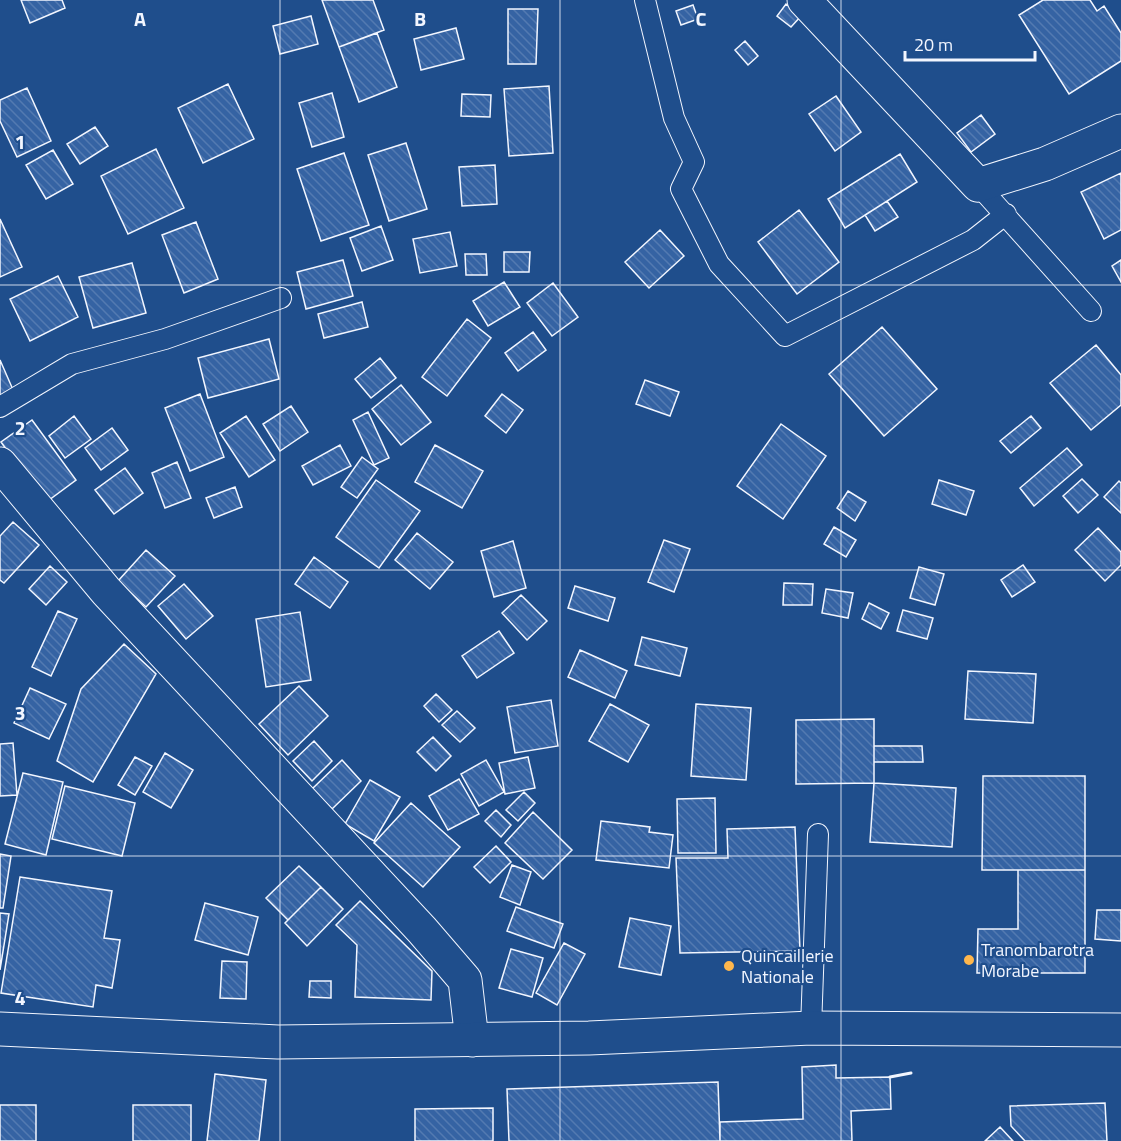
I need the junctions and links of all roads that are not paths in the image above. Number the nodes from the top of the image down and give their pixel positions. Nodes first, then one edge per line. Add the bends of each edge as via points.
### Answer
1 (645, 0) edge
2 (804, 0) edge
3 (1121, 132) edge
4 (978, 184) junction
5 (1006, 214) junction
6 (280, 298) dead end
7 (1091, 311) dead end
8 (0, 407) edge
9 (0, 464) edge
10 (818, 834) dead end
11 (811, 1028) junction
12 (0, 1029) edge
13 (1121, 1030) edge
14 (472, 1040) junction

1 - 5 lane via 674,118 694,162 681,189 719,264 785,336 973,240
2 - 4 street
3 - 4 street via 1045,164
4 - 5 lane
5 - 7 lane
6 - 8 lane via 165,339 72,364
9 - 14 street via 106,591 465,980
10 - 11 lane
11 - 13 street
11 - 14 street
12 - 14 street via 278,1042

